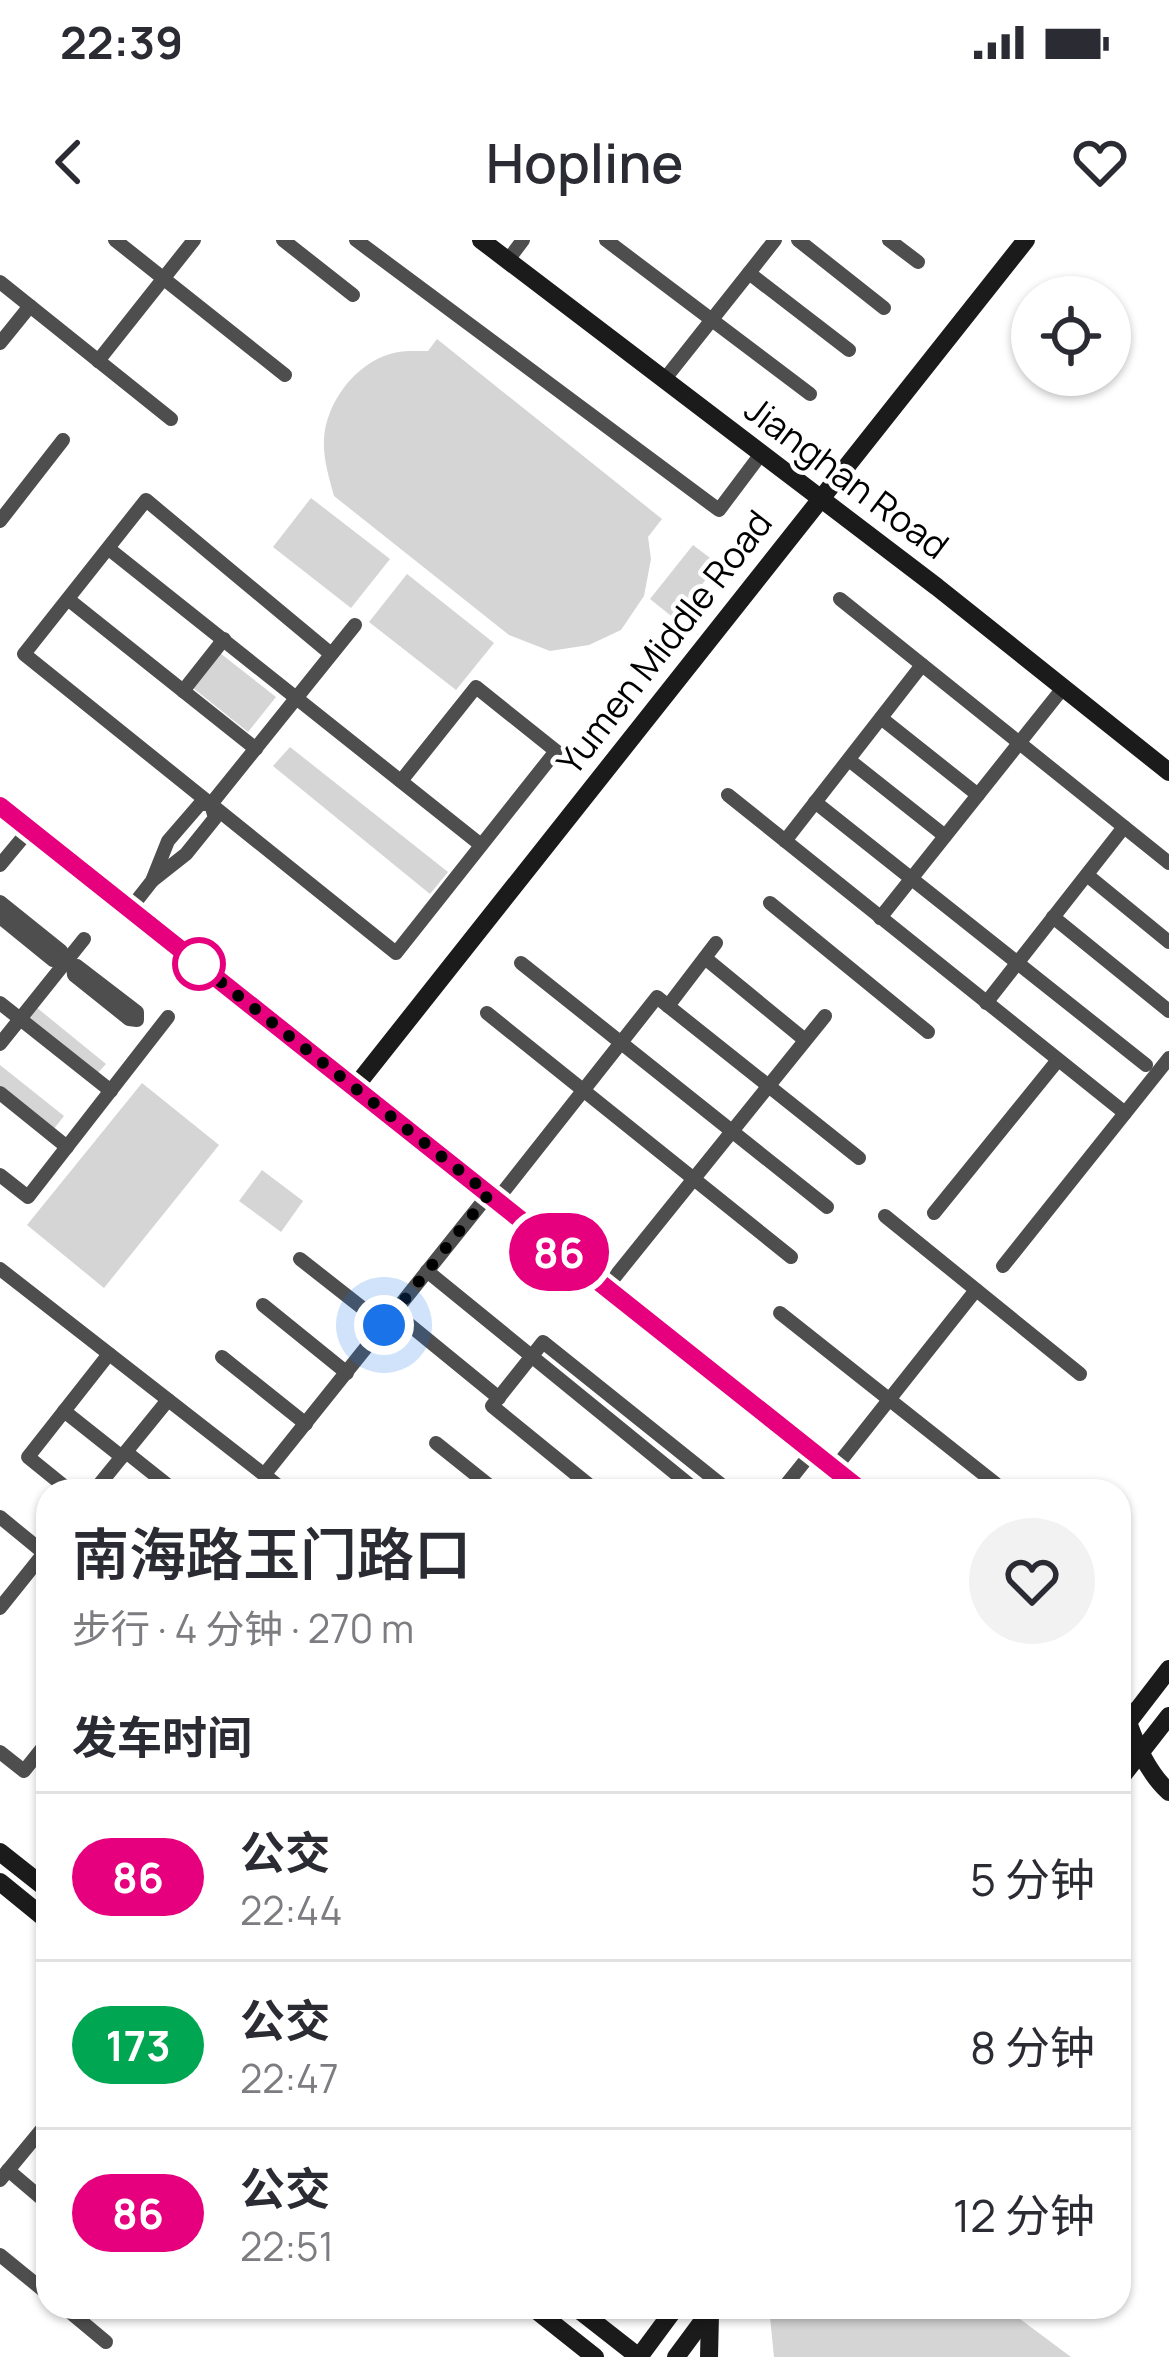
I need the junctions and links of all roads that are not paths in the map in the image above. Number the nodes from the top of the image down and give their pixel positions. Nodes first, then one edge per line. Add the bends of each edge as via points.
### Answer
1 (115, 240) edge
2 (194, 240) edge
3 (284, 240) edge
4 (356, 240) edge
5 (481, 240) edge
6 (524, 240) edge
7 (606, 240) edge
8 (775, 240) edge
9 (798, 240) edge
10 (890, 240) edge
11 (1026, 240) edge
12 (508, 260) junction
13 (918, 262) dead end
14 (749, 272) junction
15 (163, 279) junction
16 (0, 282) edge
17 (353, 295) dead end
18 (30, 306) junction
19 (884, 308) dead end
20 (712, 320) junction
21 (0, 343) edge
22 (850, 350) dead end
23 (98, 361) junction
24 (286, 375) dead end
25 (664, 380) junction
26 (810, 394) dead end
27 (171, 419) dead end
28 (63, 440) dead end
29 (761, 454) junction
30 (820, 498) junction
31 (0, 521) edge
32 (109, 548) junction
33 (840, 599) dead end
34 (69, 600) junction
35 (355, 625) dead end
36 (224, 639) junction
37 (331, 654) junction
38 (922, 665) junction
39 (1063, 688) junction
40 (183, 691) junction
41 (296, 697) junction
42 (881, 718) junction
43 (1019, 743) junction
44 (256, 748) junction
45 (848, 760) junction
46 (1169, 772) edge
47 (401, 781) junction
48 (728, 795) dead end
49 (977, 795) junction
50 (815, 802) junction
51 (211, 804) junction
52 (0, 806) edge
53 (1124, 827) junction
54 (30, 829) junction
55 (945, 836) junction
56 (785, 841) junction
57 (482, 845) junction
58 (1169, 863) edge
59 (0, 865) edge
60 (1087, 875) junction
61 (912, 878) junction
62 (0, 902) edge
63 (770, 903) dead end
64 (130, 909) junction
65 (0, 917) edge
66 (1054, 917) junction
67 (880, 918) junction
68 (84, 939) dead end
69 (1169, 942) edge
70 (716, 944) dead end
71 (705, 958) junction
72 (67, 963) junction
73 (521, 963) dead end
74 (1018, 963) junction
75 (0, 1003) edge
76 (986, 1003) junction
77 (668, 1006) junction
78 (1169, 1011) edge
79 (487, 1013) dead end
80 (825, 1016) dead end
81 (168, 1017) dead end
82 (20, 1018) junction
83 (928, 1032) dead end
84 (155, 1034) junction
85 (805, 1040) junction
86 (621, 1043) junction
87 (0, 1044) edge
88 (1169, 1058) edge
89 (1058, 1060) junction
90 (1146, 1065) dead end
91 (768, 1086) junction
92 (355, 1087) junction
93 (111, 1091) junction
94 (584, 1091) junction
95 (0, 1093) edge
96 (1125, 1113) junction
97 (732, 1132) junction
98 (67, 1147) junction
99 (859, 1158) dead end
100 (0, 1175) edge
101 (693, 1180) junction
102 (493, 1198) junction
103 (827, 1207) dead end
104 (934, 1213) dead end
105 (885, 1216) dead end
106 (791, 1257) dead end
107 (299, 1259) dead end
108 (1003, 1266) dead end
109 (0, 1269) edge
110 (428, 1271) junction
111 (605, 1289) junction
112 (976, 1290) junction
113 (263, 1305) dead end
114 (780, 1313) dead end
115 (390, 1319) junction
116 (109, 1354) junction
117 (532, 1356) junction
118 (222, 1357) dead end
119 (346, 1372) junction
120 (1080, 1374) dead end
121 (499, 1398) junction
122 (889, 1399) junction
123 (168, 1400) junction
124 (64, 1411) junction
125 (306, 1424) junction
126 (436, 1443) dead end
127 (813, 1451) junction
128 (124, 1454) junction
129 (835, 1468) junction
130 (264, 1475) junction
131 (55, 1479) edge
132 (104, 1479) edge
133 (158, 1479) edge
134 (269, 1479) edge
135 (481, 1479) edge
136 (579, 1479) edge
137 (682, 1479) edge
138 (714, 1479) edge
139 (791, 1479) edge
140 (848, 1479) edge
141 (990, 1479) edge
142 (0, 1517) edge
143 (36, 1544) edge
144 (36, 1563) edge
145 (0, 1608) edge
146 (1169, 1669) edge
147 (1169, 1716) edge
148 (1131, 1718) edge
149 (1131, 1738) edge
150 (1142, 1751) junction
151 (0, 1752) edge
152 (36, 1756) edge
153 (1131, 1765) edge
154 (1169, 1792) edge
155 (0, 1852) edge
156 (36, 1880) edge
157 (0, 1882) edge
158 (36, 1911) edge
159 (36, 2136) edge
160 (4, 2175) edge
161 (36, 2196) edge
162 (0, 2255) edge
163 (36, 2284) edge
164 (78, 2319) edge
165 (547, 2319) edge
166 (590, 2319) edge
167 (667, 2319) edge
168 (704, 2319) edge
169 (711, 2319) edge
170 (560, 2330) junction
171 (106, 2342) dead end
172 (567, 2357) edge
173 (595, 2357) edge
174 (639, 2357) edge
175 (676, 2357) edge
176 (709, 2357) edge

1 - 15 street
2 - 15 street
3 - 17 street
4 - 29 street via 718,510
5 - 12 street, Jianghan Road
6 - 12 street
7 - 20 street
8 - 14 street
9 - 19 street
10 - 13 street
11 - 30 street, Yumen Middle Road
12 - 25 street, Jianghan Road
14 - 20 street
14 - 22 street
15 - 23 street
15 - 24 street
16 - 18 street
18 - 21 street
18 - 23 street
20 - 25 street
20 - 26 street
23 - 27 street
25 - 29 street, Jianghan Road
28 - 31 street
29 - 30 street, Jianghan Road
30 - 39 street, Jianghan Road
30 - 92 street, Yumen Middle Road
32 - 34 street
32 - 36 street
32 - 37 street via 146,500
33 - 38 street
34 - 40 street
34 - 51 street via 24,654
35 - 37 street
36 - 40 street
36 - 41 street
37 - 41 street
38 - 42 street
38 - 43 street
39 - 43 street
39 - 46 street, Jianghan Road
40 - 44 street
41 - 44 street
41 - 47 street
42 - 45 street
42 - 49 street
43 - 49 street
43 - 53 street
44 - 51 street
45 - 50 street
45 - 55 street
47 - 57 street
47 - 57 street via 476,687 556,751
48 - 56 street
49 - 55 street
50 - 56 street
50 - 61 street
51 - 57 street via 396,953
51 - 64 street via 200,804 168,841
52 - 54 street
53 - 58 street
53 - 60 street
54 - 59 street
54 - 64 street
55 - 61 street
56 - 67 street
60 - 66 street
60 - 69 street
61 - 67 street
61 - 74 street
62 - 72 street
63 - 83 street
64 - 92 street
65 - 72 street
66 - 74 street
66 - 78 street
67 - 76 street
68 - 72 street
70 - 71 street
71 - 77 street
71 - 85 street
72 - 82 street
72 - 84 street
73 - 86 street
74 - 76 street
74 - 90 street
75 - 82 street
76 - 89 street
77 - 86 street via 657,997
77 - 91 street
79 - 94 street
80 - 85 street
81 - 84 street
82 - 87 street
82 - 93 street
84 - 93 street
85 - 91 street
86 - 94 street
86 - 97 street
88 - 96 street
89 - 96 street
89 - 104 street
91 - 97 street
91 - 99 street
92 - 102 street
93 - 98 street
94 - 101 street
94 - 102 street
95 - 98 street
96 - 108 street
97 - 101 street
97 - 103 street
98 - 100 street via 28,1197
101 - 106 street
101 - 111 street
102 - 110 street
102 - 111 street
105 - 112 street
107 - 115 street
109 - 116 street
110 - 115 street
110 - 117 street
111 - 127 street
112 - 120 street
112 - 122 street
113 - 119 street
114 - 122 street
115 - 119 street
115 - 121 street
116 - 123 street
116 - 124 street
117 - 121 street
117 - 137 street
117 - 138 street via 543,1342
118 - 125 street
119 - 125 street
121 - 136 street via 492,1406
122 - 129 street
122 - 141 street
123 - 128 street
123 - 130 street
124 - 128 street
124 - 131 street via 28,1457
125 - 130 street
126 - 135 street
127 - 129 street
127 - 139 street
128 - 132 street
128 - 133 street
129 - 140 street
130 - 134 street
142 - 143 street
144 - 145 street
146 - 148 street
147 - 150 street
149 - 150 street
150 - 153 street
150 - 154 street
151 - 152 street via 24,1772
155 - 156 street
157 - 158 street
159 - 160 street
160 - 161 street
162 - 163 street
164 - 171 street
165 - 170 street
166 - 174 street
167 - 174 street
168 - 175 street
169 - 176 street
170 - 172 street
170 - 173 street

